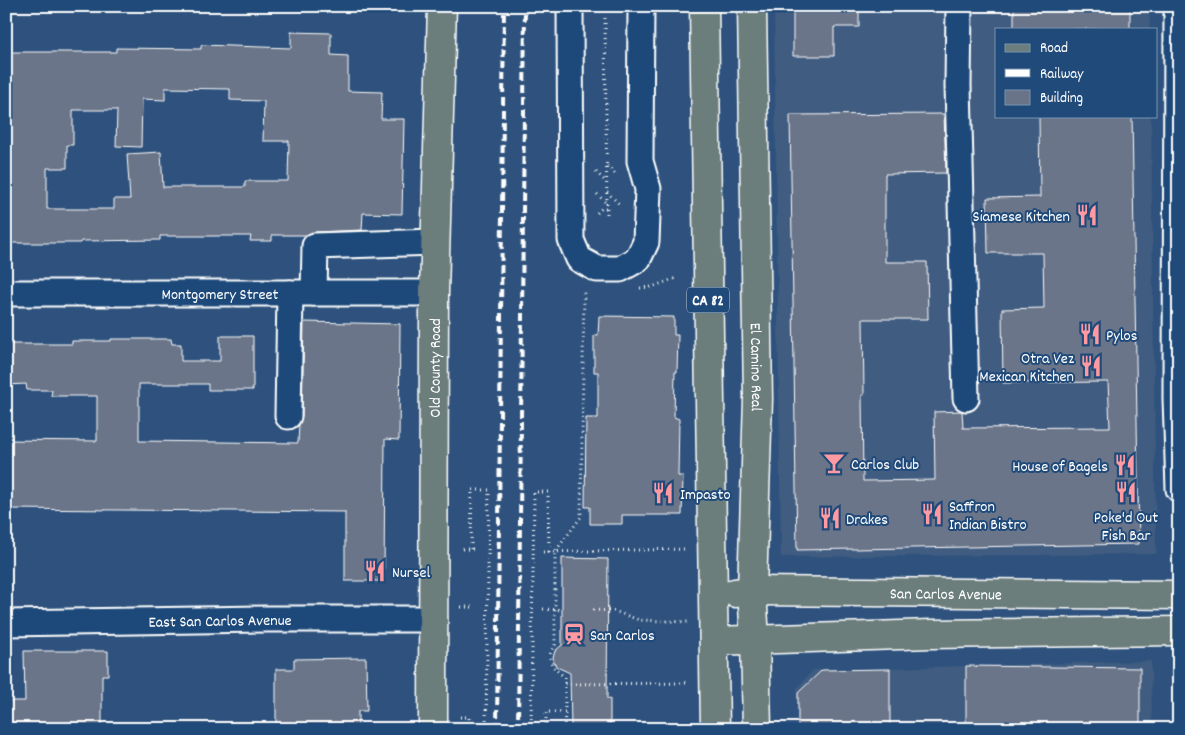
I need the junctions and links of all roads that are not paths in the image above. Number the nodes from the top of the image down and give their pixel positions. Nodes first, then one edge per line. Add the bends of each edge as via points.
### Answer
1 (442, 6) edge
2 (570, 6) edge
3 (641, 6) edge
4 (704, 6) edge
5 (752, 6) edge
6 (959, 6) edge
7 (1177, 6) edge
8 (436, 242) junction
9 (6, 293) edge
10 (302, 293) junction
11 (434, 293) junction
12 (966, 398) dead end
13 (288, 416) dead end
14 (1179, 489) edge
15 (752, 591) junction
16 (714, 594) junction
17 (1179, 595) edge
18 (434, 619) junction
19 (6, 623) edge
20 (1179, 631) edge
21 (755, 639) junction
22 (714, 642) junction
23 (433, 729) edge
24 (715, 729) edge
25 (757, 729) edge

1 - 8 main road, Old County Road
2 - 3 street via 571,240 580,259 598,269 620,269 638,259 646,242 648,189 640,161
4 - 16 main road, CA 82
5 - 15 main road, El Camino Real via 758,400
6 - 12 street
7 - 14 street via 1176,398
8 - 10 street via 315,246
8 - 11 main road, Old County Road
9 - 10 street, Montgomery Street
10 - 11 street, Montgomery Street
10 - 13 street
11 - 18 main road, Old County Road
15 - 16 main road, San Carlos Avenue
15 - 17 main road, San Carlos Avenue
15 - 21 main road, El Camino Real
16 - 22 main road, CA 82
18 - 19 street, East San Carlos Avenue
18 - 23 main road, Old County Road
20 - 21 main road
21 - 22 main road
21 - 25 main road, El Camino Real
22 - 24 main road, CA 82

